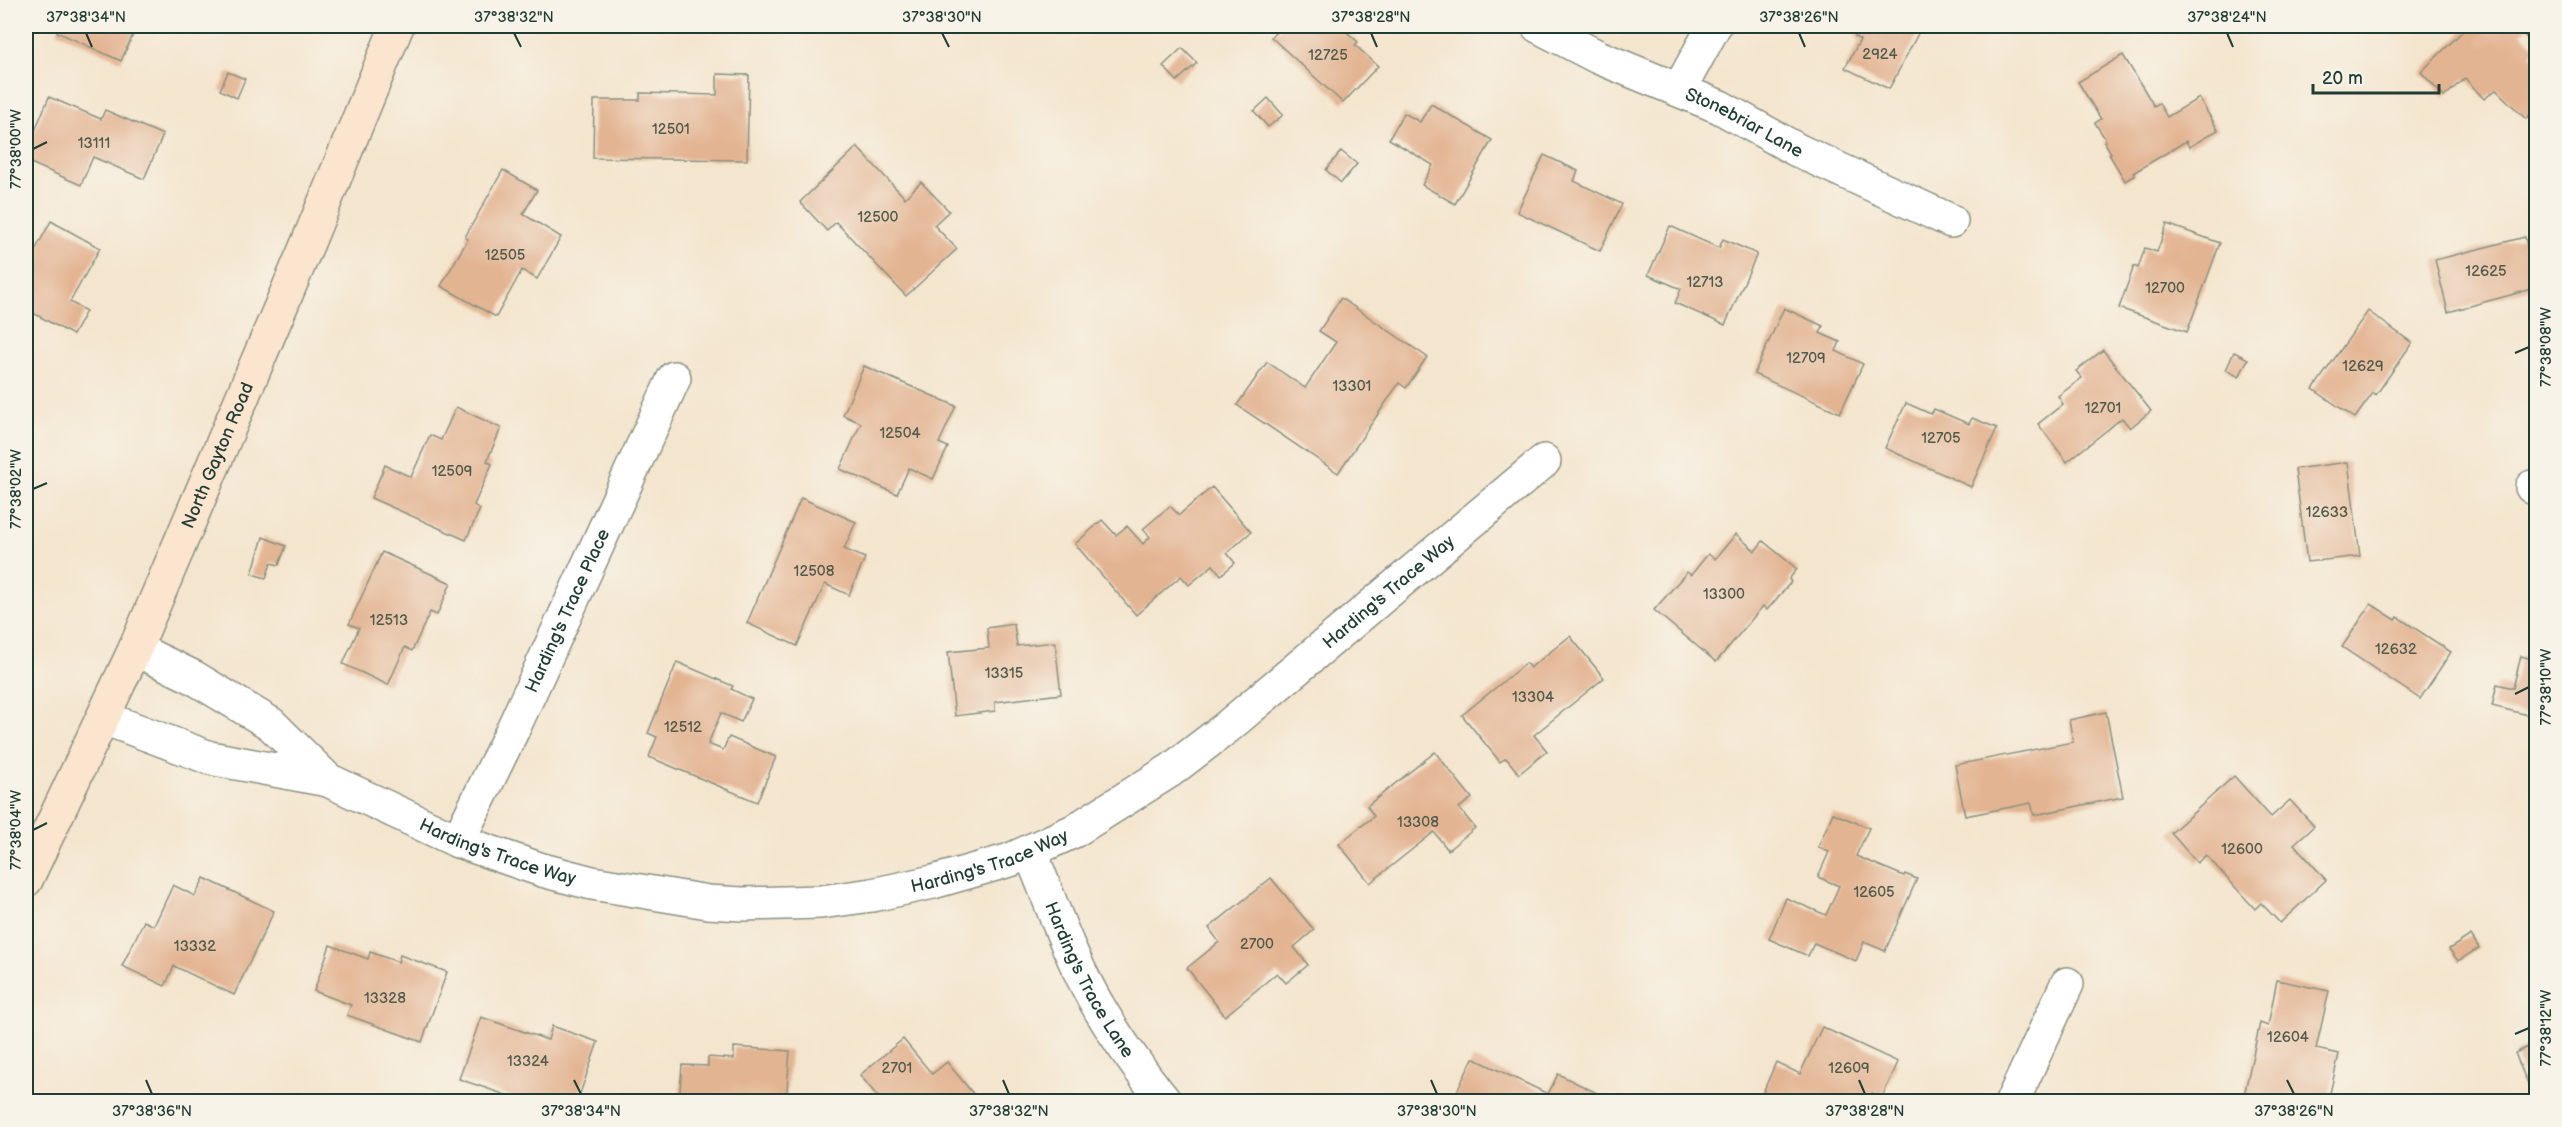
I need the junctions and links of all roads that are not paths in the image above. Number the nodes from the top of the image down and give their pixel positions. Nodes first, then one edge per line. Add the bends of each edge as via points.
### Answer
1 (397, 26) edge
2 (1538, 26) edge
3 (1714, 26) edge
4 (1678, 90) junction
5 (1951, 221) dead end
6 (674, 378) dead end
7 (1544, 461) dead end
8 (135, 649) junction
9 (104, 718) junction
10 (328, 780) junction
11 (459, 841) junction
12 (1030, 851) junction
13 (26, 880) edge
14 (2067, 984) dead end
15 (1165, 1101) edge
16 (2012, 1101) edge

1 - 8 street, North Gayton Road
2 - 4 street, Stonebriar Lane via 1598,57
3 - 4 street
4 - 5 street, Stonebriar Lane
6 - 11 street, Harding's Trace Place
7 - 12 street, Harding's Trace Way via 1171,770 1083,825
8 - 9 street, North Gayton Road
8 - 10 street, Harding's Trace Way via 193,677 271,724
9 - 10 street, Harding's Trace Way via 210,758
9 - 13 street, North Gayton Road
10 - 11 street, Harding's Trace Way
11 - 12 street, Harding's Trace Way via 592,883 742,904 821,902 872,895 933,882
12 - 15 street, Harding's Trace Lane via 1070,950 1100,1010 1134,1063
14 - 16 street

